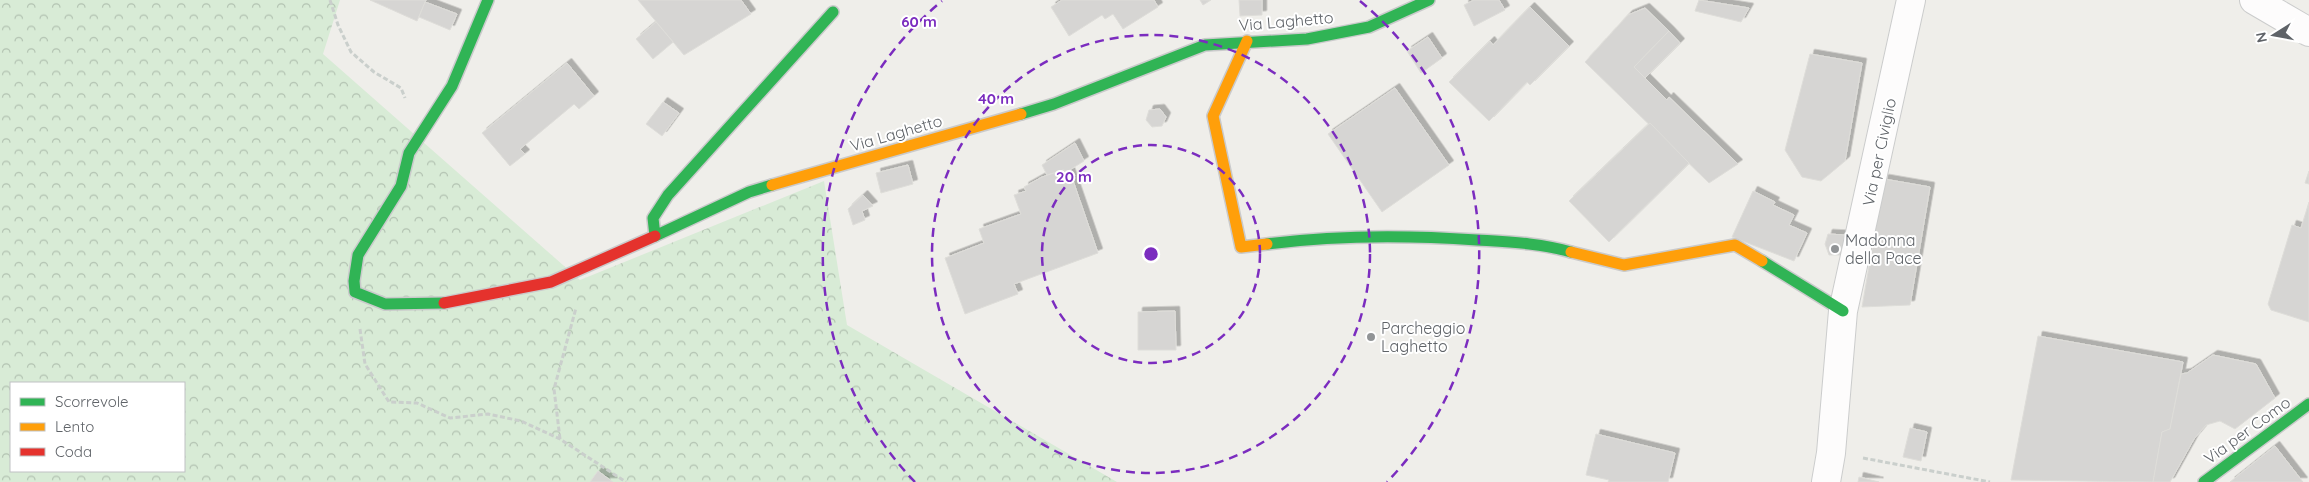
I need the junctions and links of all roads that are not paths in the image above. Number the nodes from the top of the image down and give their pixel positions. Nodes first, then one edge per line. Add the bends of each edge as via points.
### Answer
1 (488, 0) edge
2 (1429, 0) edge
3 (1911, 0) edge
4 (2254, 0) edge
5 (833, 12) dead end
6 (2309, 32) edge
7 (1247, 41) junction
8 (655, 236) junction
9 (1843, 311) junction
10 (2309, 404) edge
11 (1826, 482) edge
12 (2204, 482) edge

1 - 8 street, Via Laghetto via 452,86 409,153 402,186 358,255 355,292 385,304 438,304 551,282
2 - 7 street, Via Laghetto via 1369,27 1307,39
3 - 9 street, Via per Civiglio
4 - 6 street
5 - 8 street via 668,195 653,218
7 - 8 street, Via Laghetto via 1205,45 1054,104 749,192
7 - 9 street via 1213,116 1240,247 1299,240 1422,236 1542,244 1624,264 1735,246
9 - 11 street, Via per Civiglio
10 - 12 street, Via per Como

